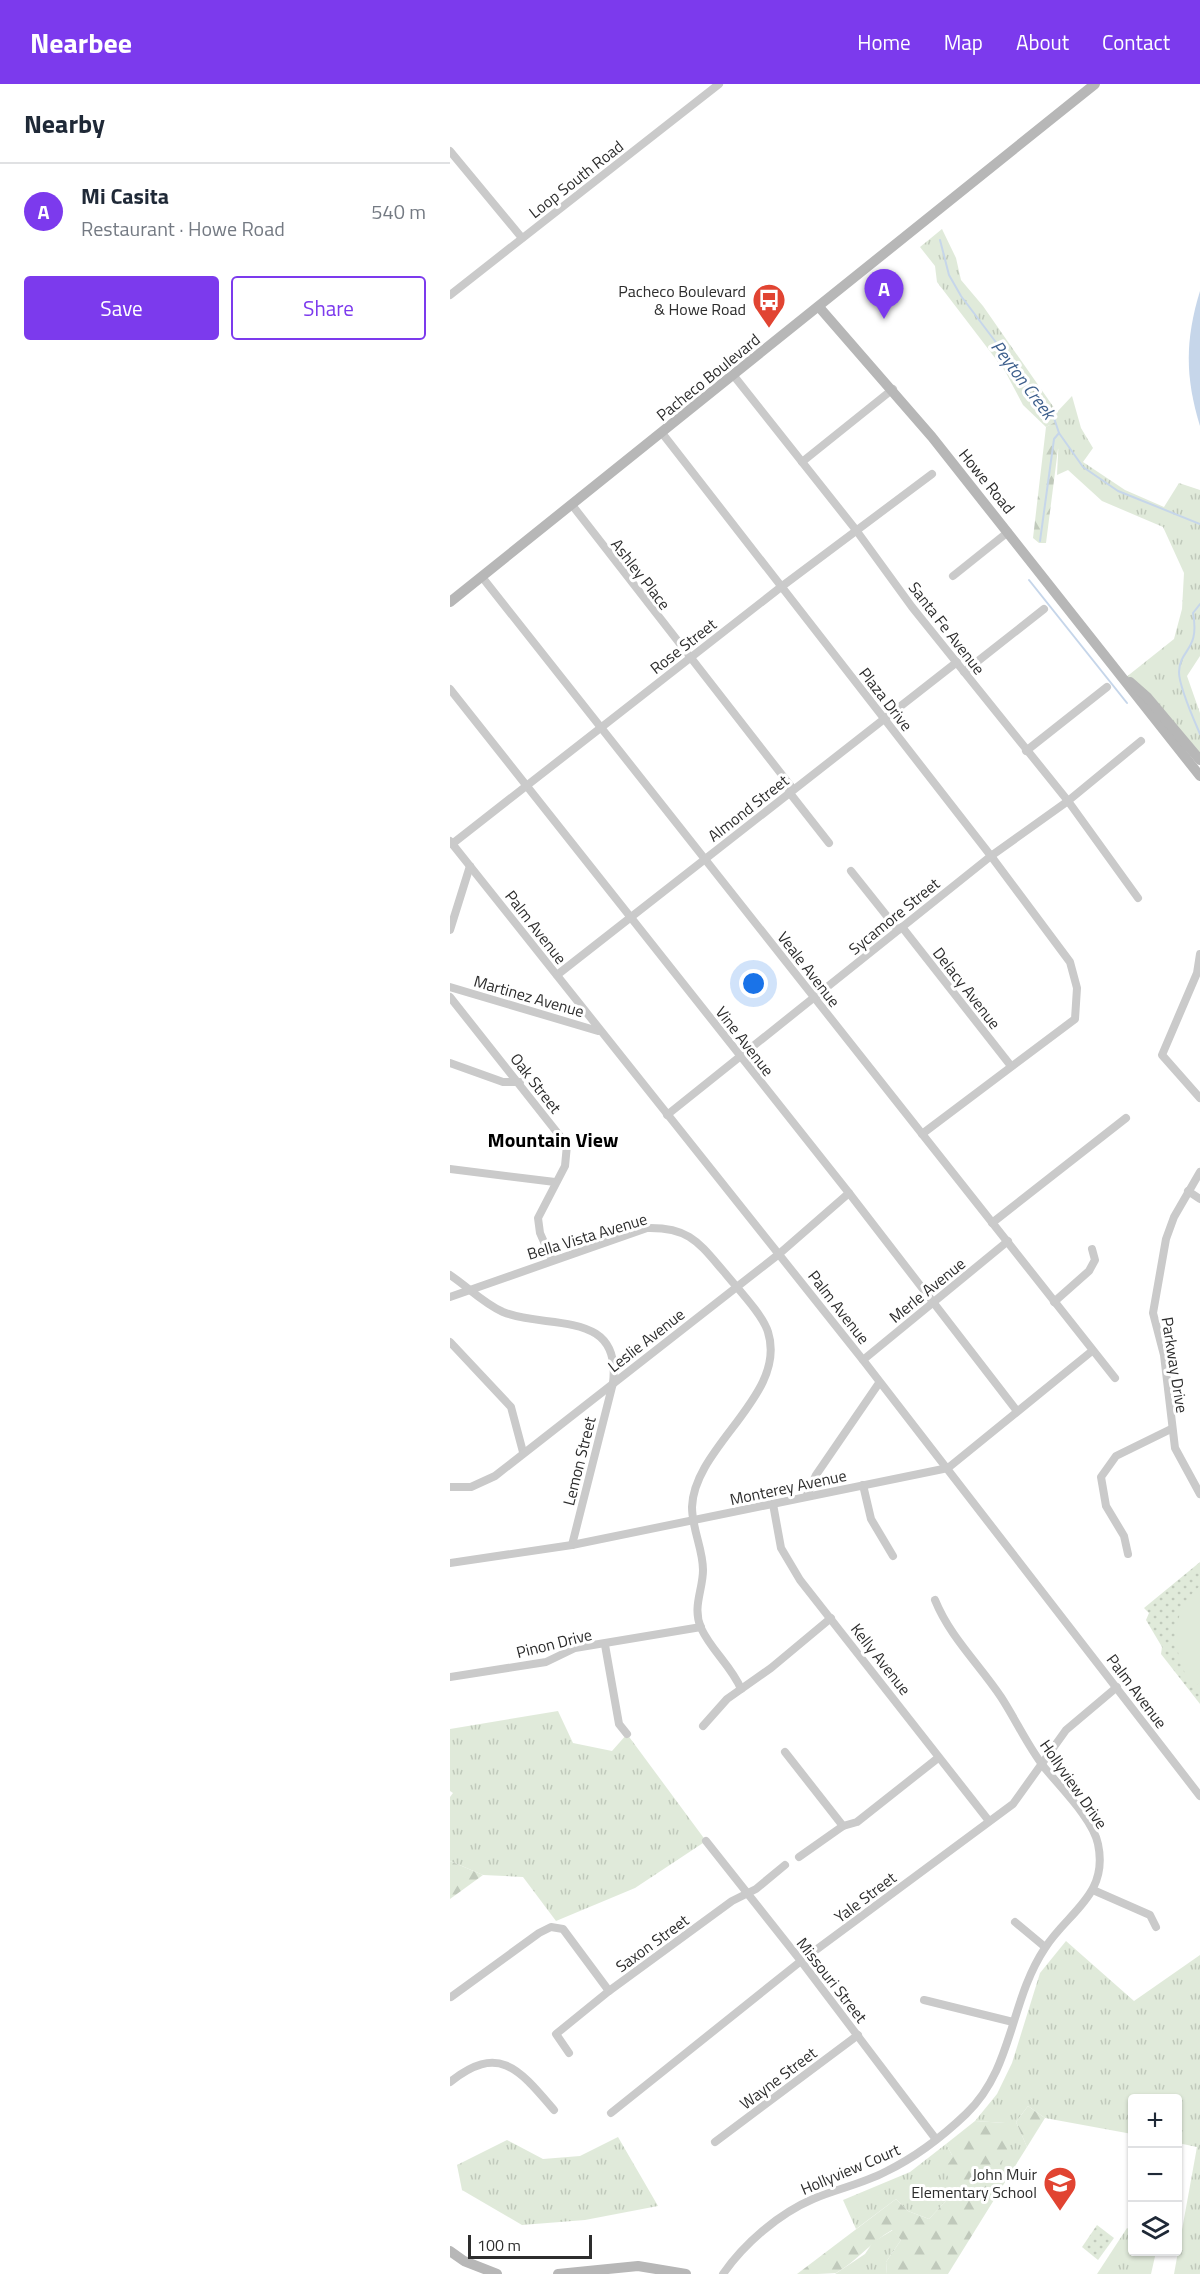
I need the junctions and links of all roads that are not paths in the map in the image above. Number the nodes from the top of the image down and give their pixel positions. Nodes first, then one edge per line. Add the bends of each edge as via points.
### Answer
1 (719, 84) edge
2 (1095, 84) edge
3 (450, 151) edge
4 (522, 238) junction
5 (450, 295) edge
6 (819, 307) junction
7 (734, 376) junction
8 (892, 389) junction
9 (662, 433) junction
10 (802, 462) junction
11 (933, 474) dead end
12 (572, 505) junction
13 (856, 531) junction
14 (1008, 532) junction
15 (953, 576) dead end
16 (482, 577) junction
17 (781, 587) junction
18 (450, 602) edge
19 (1044, 609) dead end
20 (690, 658) junction
21 (957, 662) junction
22 (964, 672) junction
23 (1125, 678) junction
24 (1107, 687) dead end
25 (450, 689) edge
26 (884, 719) junction
27 (601, 726) junction
28 (1141, 741) dead end
29 (1026, 751) junction
30 (1200, 760) edge
31 (1200, 776) edge
32 (526, 786) junction
33 (791, 791) junction
34 (1068, 801) junction
35 (451, 842) edge
36 (829, 843) dead end
37 (991, 856) junction
38 (705, 858) junction
39 (470, 866) junction
40 (852, 871) dead end
41 (1138, 898) dead end
42 (630, 917) junction
43 (900, 929) junction
44 (450, 930) edge
45 (1200, 954) edge
46 (557, 975) junction
47 (450, 987) edge
48 (450, 997) edge
49 (815, 997) junction
50 (600, 1031) junction
51 (741, 1057) junction
52 (450, 1063) edge
53 (1011, 1066) junction
54 (520, 1082) junction
55 (1200, 1098) edge
56 (667, 1115) junction
57 (1126, 1118) dead end
58 (922, 1134) junction
59 (450, 1169) edge
60 (1200, 1172) edge
61 (555, 1182) junction
62 (1188, 1191) junction
63 (849, 1193) junction
64 (1200, 1199) edge
65 (992, 1223) junction
66 (1008, 1241) junction
67 (1092, 1249) dead end
68 (779, 1254) junction
69 (552, 1260) junction
70 (450, 1275) edge
71 (736, 1287) junction
72 (471, 1288) junction
73 (450, 1297) edge
74 (934, 1302) junction
75 (1054, 1302) junction
76 (450, 1342) edge
77 (1092, 1352) junction
78 (863, 1360) junction
79 (1115, 1378) dead end
80 (613, 1383) junction
81 (879, 1383) junction
82 (1017, 1411) junction
83 (1171, 1429) junction
84 (523, 1452) junction
85 (948, 1468) junction
86 (863, 1485) junction
87 (450, 1487) edge
88 (1200, 1494) edge
89 (807, 1495) junction
90 (773, 1504) junction
91 (693, 1520) junction
92 (572, 1545) junction
93 (1128, 1554) dead end
94 (893, 1556) dead end
95 (450, 1563) edge
96 (935, 1600) dead end
97 (831, 1618) junction
98 (701, 1628) junction
99 (605, 1645) junction
100 (450, 1677) edge
101 (1117, 1687) junction
102 (741, 1689) junction
103 (703, 1726) dead end
104 (627, 1734) dead end
105 (785, 1752) dead end
106 (938, 1758) junction
107 (1041, 1764) junction
108 (1200, 1796) edge
109 (989, 1821) junction
110 (843, 1826) junction
111 (706, 1841) dead end
112 (799, 1857) dead end
113 (785, 1865) dead end
114 (1093, 1890) junction
115 (746, 1894) junction
116 (1015, 1922) dead end
117 (1156, 1927) dead end
118 (1045, 1947) junction
119 (801, 1961) junction
120 (609, 1991) junction
121 (451, 1997) edge
122 (924, 2000) dead end
123 (1013, 2022) junction
124 (858, 2035) junction
125 (569, 2053) dead end
126 (450, 2082) edge
127 (554, 2110) dead end
128 (611, 2113) dead end
129 (935, 2138) junction
130 (715, 2142) dead end
131 (450, 2250) edge
132 (586, 2273) edge
133 (497, 2274) edge
134 (558, 2274) edge
135 (686, 2274) edge
136 (723, 2274) edge

1 - 4 street, Loop South Road
2 - 6 street, Pacheco Boulevard
3 - 4 street
4 - 5 street, Loop South Road
6 - 7 street, Pacheco Boulevard
6 - 8 street, Howe Road
7 - 9 street, Pacheco Boulevard
7 - 10 street, Santa Fe Avenue
8 - 10 street
8 - 14 street, Howe Road
9 - 12 street, Pacheco Boulevard
9 - 17 street, Plaza Drive
10 - 13 street, Santa Fe Avenue
11 - 13 street, Rose Street
12 - 16 street, Pacheco Boulevard
12 - 20 street, Ashley Place
13 - 17 street, Rose Street
13 - 21 street, Santa Fe Avenue
14 - 15 street
14 - 23 street, Howe Road
16 - 18 street, Pacheco Boulevard
16 - 27 street, Veale Avenue
17 - 20 street, Rose Street
17 - 26 street, Plaza Drive
19 - 22 street
20 - 27 street, Rose Street
20 - 33 street
21 - 22 street, Santa Fe Avenue
21 - 26 street, Almond Street
22 - 29 street, Santa Fe Avenue
23 - 30 street, Howe Road via 1148,696
23 - 31 street, Howe Road
24 - 29 street
25 - 32 street, Vine Avenue
26 - 33 street, Almond Street
26 - 37 street, Plaza Drive
27 - 32 street, Rose Street
27 - 38 street, Veale Avenue
28 - 34 street, Sycamore Street
29 - 34 street, Santa Fe Avenue
32 - 35 street, Rose Street
32 - 42 street, Vine Avenue
33 - 36 street
33 - 38 street, Almond Street
34 - 37 street, Sycamore Street
34 - 41 street, Santa Fe Avenue
35 - 39 street, Palm Avenue
37 - 43 street, Sycamore Street
37 - 53 street, Plaza Drive via 1070,962 1077,988 1075,1019
38 - 42 street, Almond Street
38 - 49 street, Veale Avenue
39 - 44 street
39 - 46 street, Palm Avenue
40 - 43 street, Delacy Avenue
42 - 46 street, Almond Street
42 - 51 street, Vine Avenue
43 - 49 street, Sycamore Street
43 - 53 street, Delacy Avenue
45 - 55 street via 1197,973 1162,1055
46 - 50 street, Palm Avenue
47 - 50 street, Martinez Avenue
48 - 54 street, Oak Street
49 - 51 street, Sycamore Street
49 - 58 street, Veale Avenue
50 - 56 street, Palm Avenue
51 - 56 street, Sycamore Street
51 - 63 street, Vine Avenue
52 - 54 street via 508,1083
53 - 58 street
54 - 61 street, Oak Street via 567,1145 565,1166
56 - 68 street, Palm Avenue
57 - 65 street
58 - 65 street, Veale Avenue
59 - 61 street
60 - 62 street, Parkway Drive
61 - 69 street, Oak Street via 538,1218
62 - 64 street
62 - 83 street, Parkway Drive via 1166,1239 1153,1313 1164,1355
63 - 68 street, Leslie Avenue
63 - 74 street, Vine Avenue
65 - 66 street, Veale Avenue
66 - 74 street, Merle Avenue
66 - 75 street, Veale Avenue
67 - 75 street via 1095,1260 1089,1271
68 - 71 street, Leslie Avenue
68 - 78 street, Palm Avenue
69 - 71 street, Bella Vista Avenue via 647,1228 679,1230 698,1241
69 - 72 street, Bella Vista Avenue
70 - 72 street, Lemon Street
71 - 80 street, Leslie Avenue
71 - 91 street, Bella Vista Avenue via 769,1332 769,1364 750,1404 697,1484
72 - 73 street, Bella Vista Avenue
72 - 80 street, Lemon Street via 481,1299 514,1316 575,1324 598,1336 614,1358
74 - 78 street, Merle Avenue
74 - 82 street, Vine Avenue
75 - 77 street, Veale Avenue
76 - 84 street via 511,1407
77 - 79 street, Veale Avenue
77 - 82 street, Monterey Avenue
78 - 81 street, Palm Avenue
80 - 84 street, Leslie Avenue
80 - 92 street, Lemon Street
81 - 85 street, Palm Avenue
81 - 89 street via 816,1475
82 - 85 street, Monterey Avenue
83 - 88 street, Parkway Drive via 1175,1448
83 - 93 street via 1116,1456 1101,1477 1106,1506 1124,1536
84 - 87 street, Leslie Avenue via 482,1483
85 - 86 street, Monterey Avenue
85 - 101 street, Palm Avenue
86 - 89 street, Monterey Avenue
86 - 94 street via 871,1519
89 - 90 street, Monterey Avenue
90 - 91 street, Monterey Avenue
90 - 97 street, Kelly Avenue via 781,1548 800,1580
91 - 92 street, Monterey Avenue
91 - 98 street, Bella Vista Avenue via 703,1568 697,1595
92 - 95 street, Monterey Avenue
96 - 107 street, Hollyview Drive via 944,1622 1001,1697
97 - 102 street
97 - 106 street, Kelly Avenue
98 - 99 street, Pinon Drive
98 - 102 street
99 - 100 street, Pinon Drive via 575,1648 546,1662
99 - 104 street via 619,1724
101 - 107 street, Yale Street via 1066,1730
101 - 108 street, Palm Avenue
102 - 103 street
105 - 110 street
106 - 109 street, Kelly Avenue
106 - 110 street via 857,1822
107 - 109 street, Yale Street via 1013,1804
107 - 114 street, Hollyview Drive via 1091,1827 1098,1843 1100,1862
109 - 119 street, Yale Street
110 - 112 street
111 - 115 street, Missouri Street
113 - 115 street, Saxon Street
114 - 117 street via 1150,1915
114 - 118 street, Hollyview Drive
115 - 119 street, Missouri Street
115 - 120 street, Saxon Street
116 - 118 street
118 - 123 street, Hollyview Drive
119 - 124 street, Missouri Street
119 - 128 street, Yale Street
120 - 121 street via 562,1929 551,1927
120 - 125 street, Saxon Street via 556,2034
122 - 123 street
123 - 129 street, Hollyview Drive via 991,2085 963,2116
124 - 129 street, Missouri Street
124 - 130 street, Wayne Street
126 - 127 street via 476,2064 505,2064 522,2075
129 - 136 street, Hollyview Court via 883,2174 793,2208 743,2250
131 - 133 street via 464,2261
132 - 134 street
132 - 135 street via 638,2266

